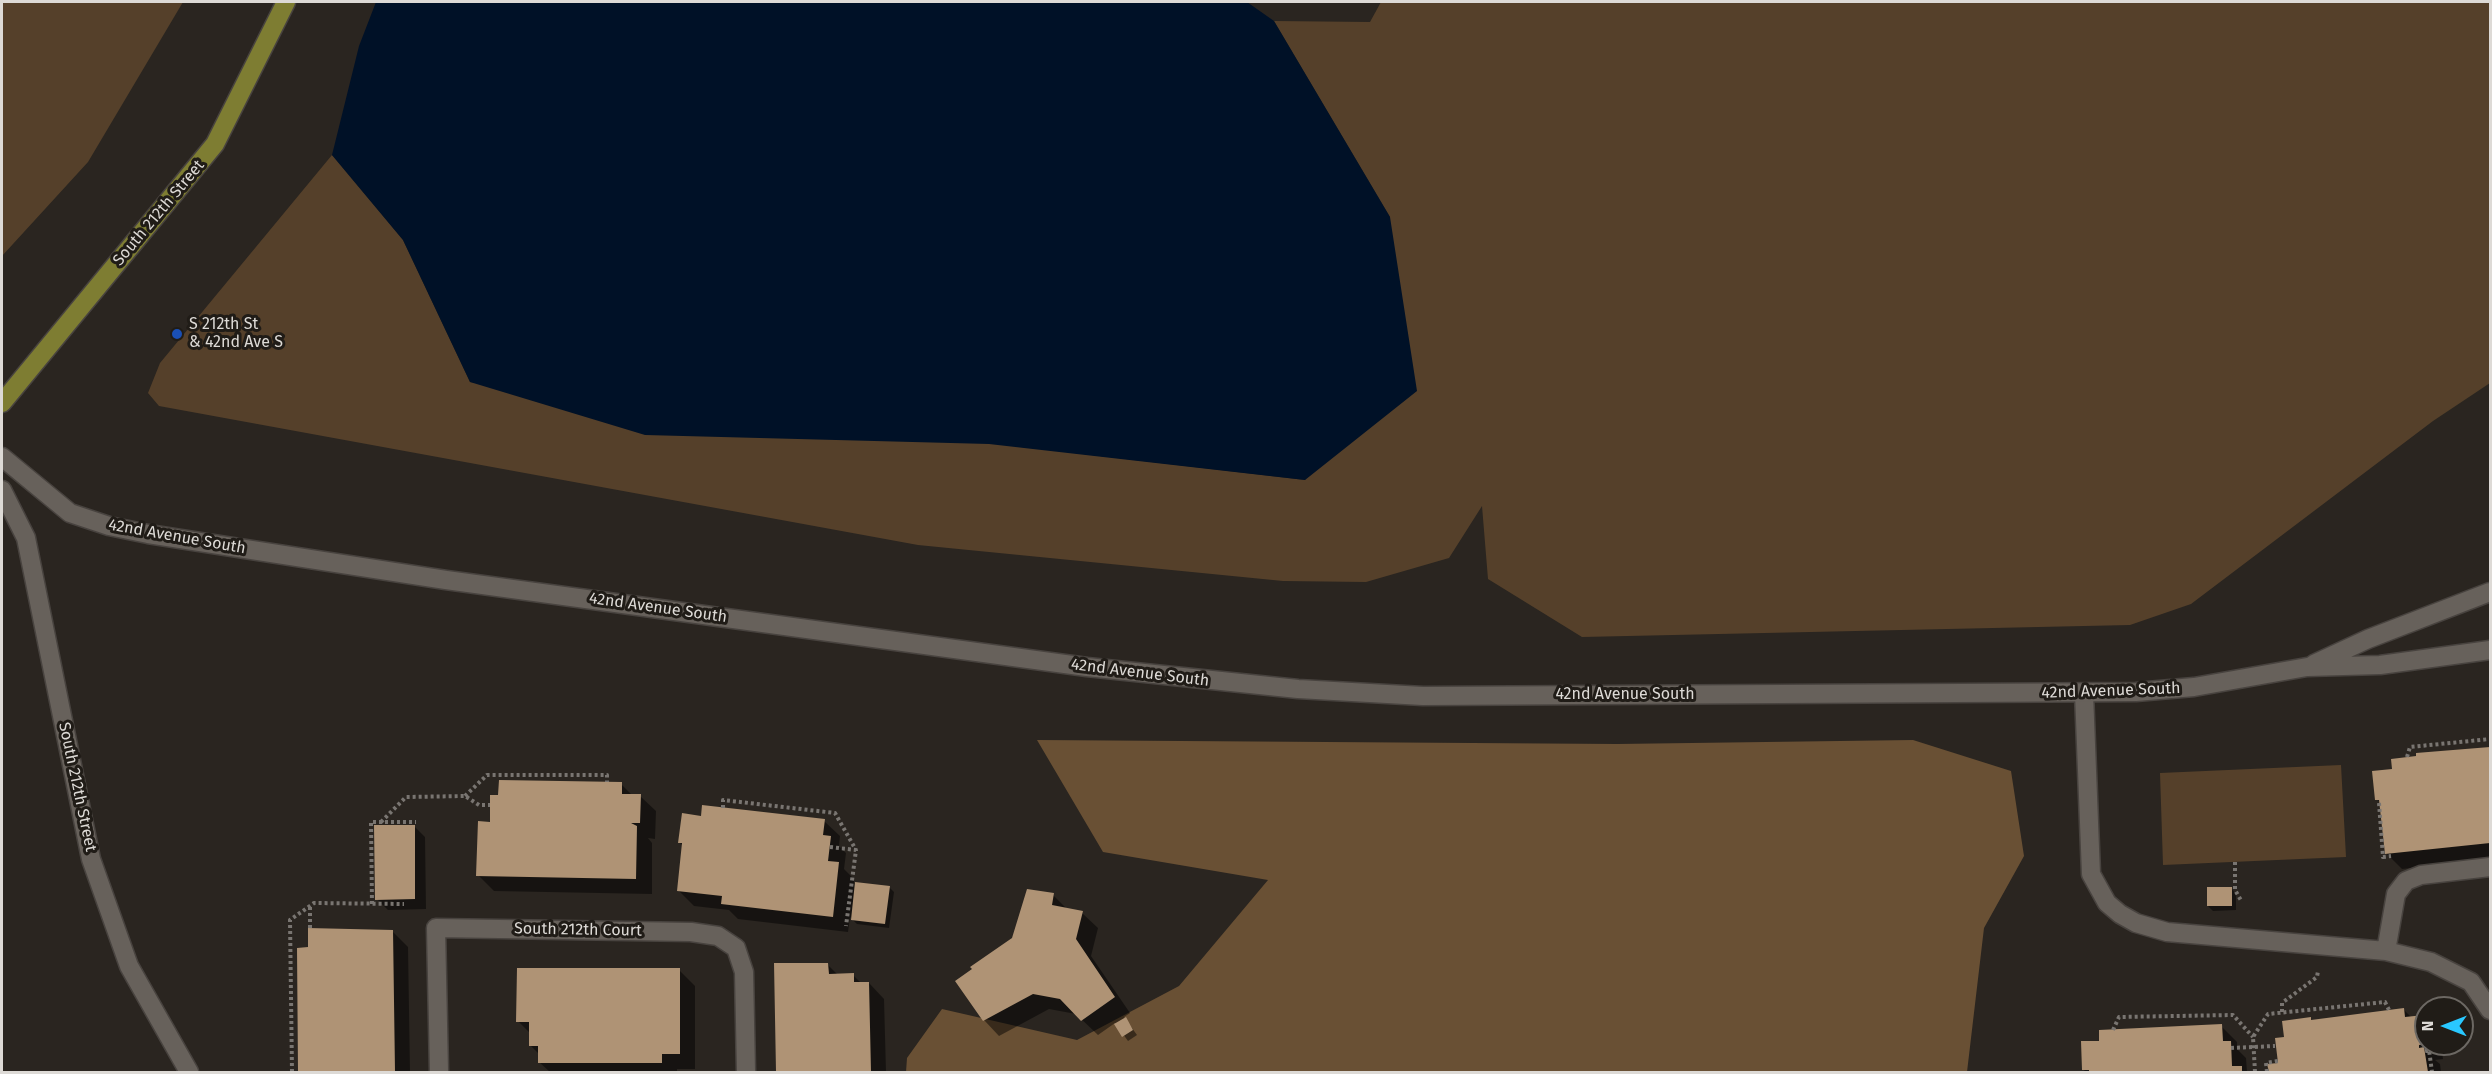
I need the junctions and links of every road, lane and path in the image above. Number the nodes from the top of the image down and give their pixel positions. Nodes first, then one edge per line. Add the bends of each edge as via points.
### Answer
1 (286, 2) edge
2 (2, 403) edge
3 (2, 457) edge
4 (2, 489) edge
5 (2490, 592) edge
6 (2490, 650) edge
7 (2307, 667) junction
8 (2084, 693) junction
9 (2490, 739) edge
10 (2407, 757) dead end
11 (607, 782) dead end
12 (465, 796) junction
13 (2379, 803) dead end
14 (490, 806) dead end
15 (723, 808) dead end
16 (381, 822) junction
17 (416, 822) dead end
18 (830, 847) dead end
19 (856, 850) junction
20 (2401, 855) dead end
21 (2235, 862) dead end
22 (2490, 867) edge
23 (2242, 902) dead end
24 (372, 904) junction
25 (404, 904) dead end
26 (310, 906) junction
27 (846, 926) dead end
28 (310, 928) dead end
29 (2386, 951) junction
30 (2317, 977) dead end
31 (2389, 1010) dead end
32 (2490, 1010) edge
33 (2282, 1012) junction
34 (2113, 1030) dead end
35 (2253, 1037) junction
36 (2276, 1046) dead end
37 (2253, 1047) junction
38 (2231, 1048) dead end
39 (2430, 1056) edge
40 (2278, 1061) dead end
41 (189, 1072) edge
42 (292, 1072) edge
43 (439, 1072) edge
44 (746, 1072) edge
45 (2254, 1072) edge
46 (2267, 1072) edge
47 (2432, 1072) edge

1 - 2 main road, South 212th Street via 215,144
3 - 8 street, 42nd Avenue South via 70,513 148,534 470,583 1185,678 1423,696
4 - 41 street, South 212th Street via 26,538 91,859 129,966
5 - 7 street, 42nd Avenue South
6 - 7 street, 42nd Avenue South via 2380,665
7 - 8 street, 42nd Avenue South via 2194,687
8 - 29 street via 2091,874 2107,903 2120,914 2167,932
9 - 10 path via 2410,747
11 - 12 path via 607,775 488,775
12 - 14 path via 479,806
12 - 16 path via 406,797
13 - 20 path via 2383,857
15 - 19 path via 723,800 835,813
16 - 17 path
16 - 24 path via 371,822
18 - 19 path
19 - 27 path
21 - 23 path via 2235,890
22 - 29 street via 2421,875 2406,881 2396,894
24 - 25 path
24 - 26 path
26 - 28 path
26 - 42 path via 290,920
29 - 32 street via 2453,971 2471,982
30 - 33 path via 2282,1003
31 - 33 path via 2385,1002
33 - 35 path via 2268,1014
34 - 35 path via 2119,1017 2233,1015
35 - 37 path
36 - 37 path
37 - 38 path
37 - 45 path
39 - 47 path
40 - 46 path via 2266,1062
43 - 44 street, South 212th Court via 436,927 691,932 718,936 736,948 744,972

